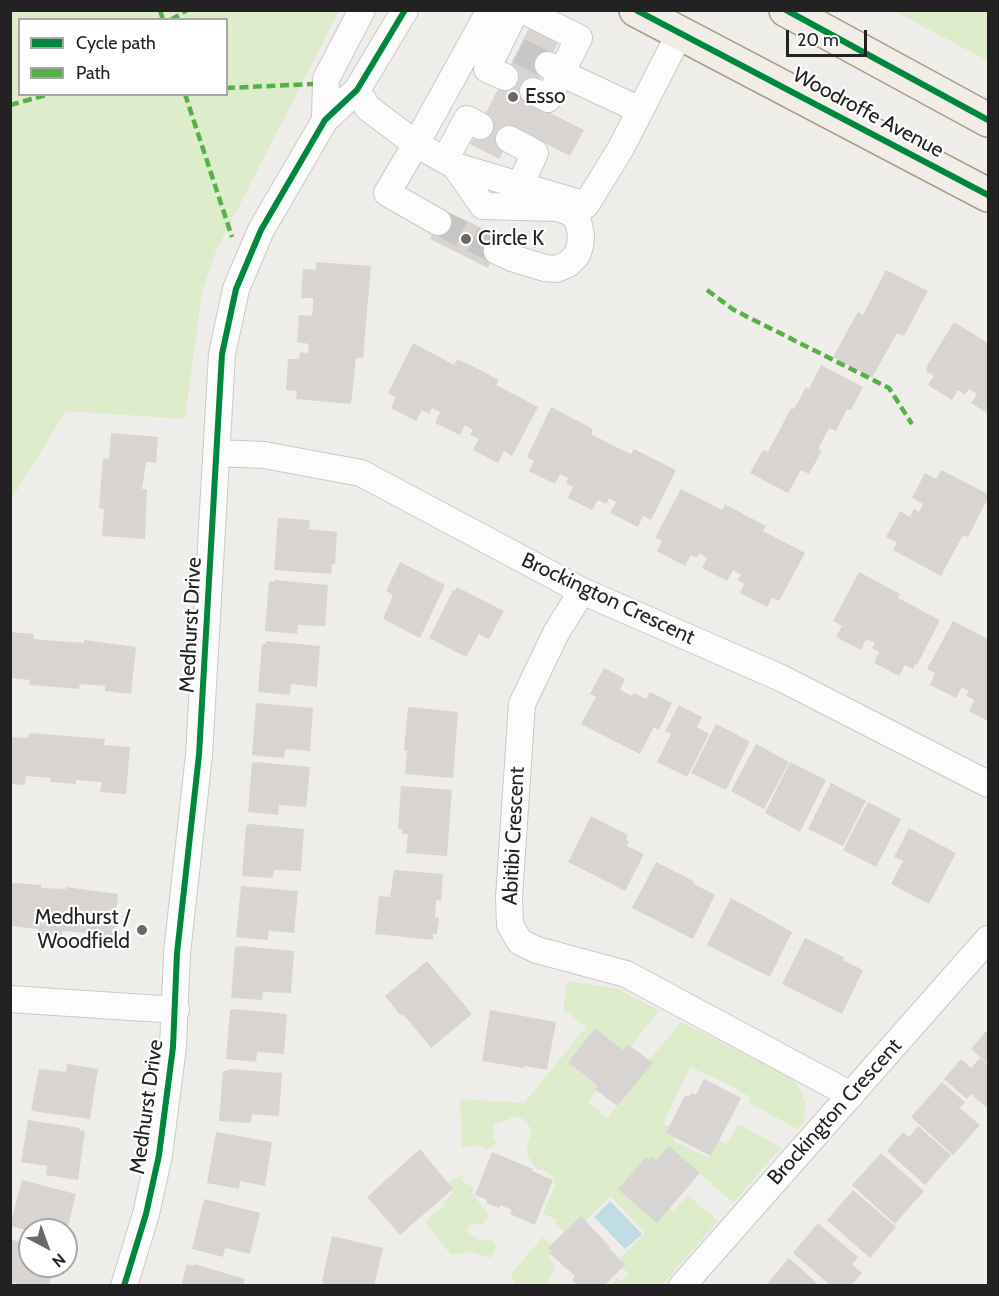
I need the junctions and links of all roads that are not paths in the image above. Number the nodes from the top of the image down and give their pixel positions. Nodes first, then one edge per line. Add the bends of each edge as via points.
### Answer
1 (362, 10) edge
2 (405, 10) edge
3 (516, 10) edge
4 (523, 10) edge
5 (636, 10) edge
6 (786, 10) edge
7 (497, 33) edge
8 (680, 33) junction
9 (554, 69) junction
10 (505, 77) tunnel mouth
11 (357, 90) junction
12 (533, 91) tunnel mouth
13 (640, 110) junction
14 (326, 120) junction
15 (988, 120) edge
16 (480, 126) dead end
17 (509, 140) dead end
18 (416, 144) junction
19 (450, 163) junction
20 (520, 185) junction
21 (988, 195) edge
22 (438, 222) tunnel mouth
23 (496, 251) tunnel mouth
24 (217, 453) junction
25 (582, 591) junction
26 (988, 784) edge
27 (988, 939) edge
28 (10, 999) edge
29 (176, 1010) junction
30 (851, 1095) junction
31 (124, 1286) edge
32 (682, 1286) edge

1 - 14 street via 326,79
2 - 11 street, Medhurst Drive
3 - 7 street
4 - 9 street via 579,38
5 - 8 main road, Woodroffe Avenue
6 - 15 main road
7 - 10 street via 487,69
7 - 18 street
8 - 13 street
8 - 21 main road, Woodroffe Avenue
9 - 12 street via 548,99
9 - 13 street
11 - 14 street, Medhurst Drive
11 - 18 street via 368,108
13 - 20 street via 586,205
14 - 24 street, Medhurst Drive via 261,230 236,289 222,354
16 - 19 street via 467,119
17 - 20 street via 535,153
18 - 19 street
18 - 22 street via 387,193
19 - 20 street
19 - 23 street via 483,206 557,208 572,213 578,221 581,235 577,255 556,269
24 - 25 street, Brockington Crescent via 264,455 361,473
24 - 29 street, Medhurst Drive via 199,755 177,953
25 - 26 street, Brockington Crescent via 781,678
25 - 30 street, Abitibi Crescent via 556,633 522,705 510,925 520,942 626,974
27 - 30 street, Brockington Crescent
28 - 29 street
29 - 31 street, Medhurst Drive via 159,1155
30 - 32 street, Brockington Crescent

